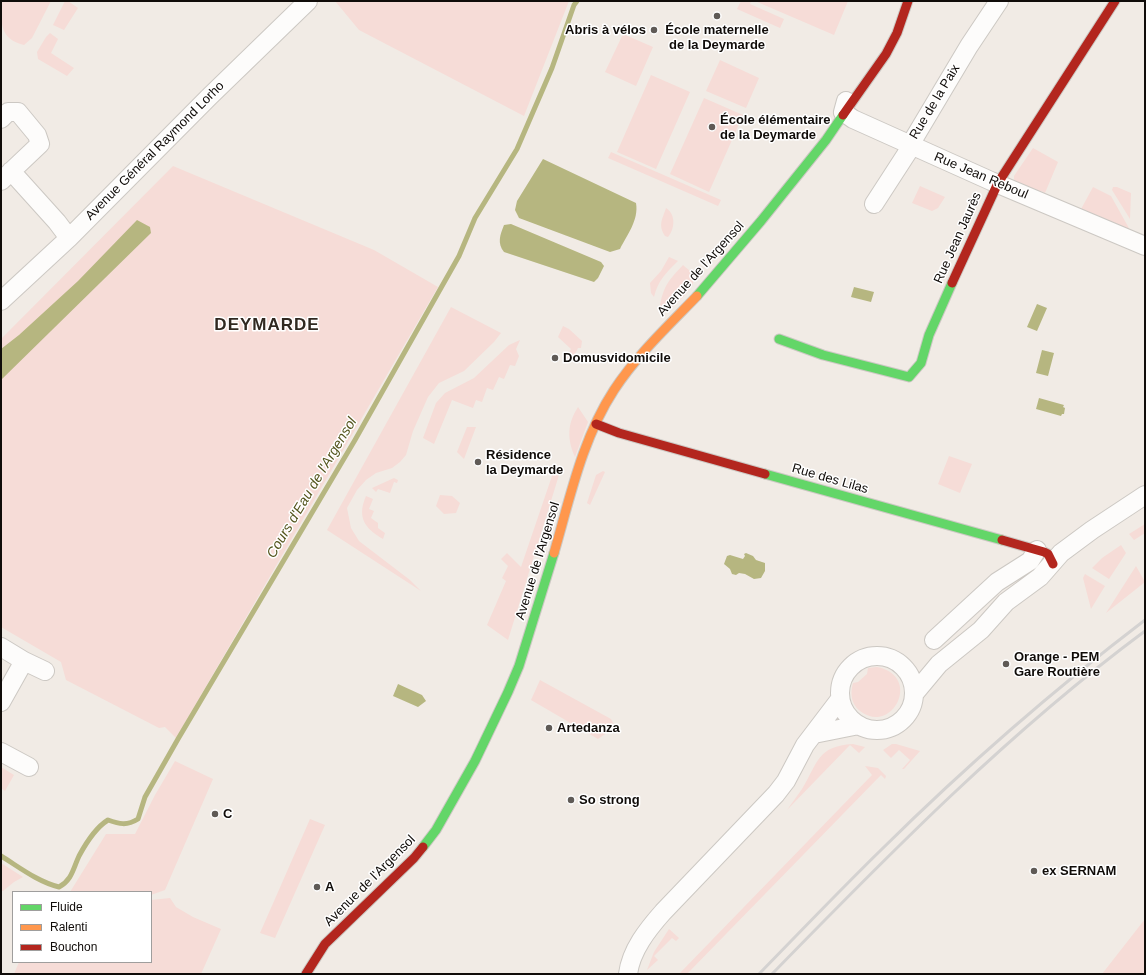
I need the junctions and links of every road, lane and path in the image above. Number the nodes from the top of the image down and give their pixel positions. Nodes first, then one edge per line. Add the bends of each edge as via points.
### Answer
1 (308, 1) edge
2 (908, 1) edge
3 (999, 1) edge
4 (1115, 1) edge
5 (874, 71) junction
6 (853, 88) joint
7 (840, 112) junction
8 (1, 119) edge
9 (818, 136) dead end
10 (910, 145) junction
11 (806, 164) junction
12 (6, 176) edge
13 (998, 183) junction
14 (874, 204) dead end
15 (69, 238) junction
16 (1144, 242) edge
17 (1, 301) edge
18 (779, 339) dead end
19 (596, 424) junction
20 (1145, 495) edge
21 (1037, 550) junction
22 (1053, 564) junction
23 (934, 640) dead end
24 (1, 647) edge
25 (24, 661) junction
26 (939, 664) junction
27 (904, 667) junction
28 (44, 671) dead end
29 (914, 694) junction
30 (840, 699) junction
31 (1, 702) edge
32 (859, 725) junction
33 (814, 734) junction
34 (1, 752) edge
35 (29, 767) dead end
36 (306, 974) edge
37 (628, 974) edge

1 - 15 street, Avenue Général Raymond Lorho via 209,96
2 - 5 street, Avenue de l'Argensol via 897,33
3 - 10 street, Rue de la Paix
4 - 13 street, Rue Jean Jaurès
5 - 6 street, Avenue de l'Argensol
5 - 7 street, Avenue de l'Argensol
6 - 7 street
7 - 10 street, Rue Jean Reboul
7 - 11 street, Avenue de l'Argensol via 826,140
8 - 12 street via 8,112 18,112 37,134 40,144
9 - 11 street, Avenue de l'Argensol
10 - 13 street, Rue Jean Reboul
10 - 14 street, Rue de la Paix
11 - 19 street, Avenue de l'Argensol via 784,195 710,282 638,358 614,391
12 - 15 street via 57,222
13 - 16 street, Rue Jean Reboul
13 - 18 street, Rue Jean Jaurès via 929,335 921,363 910,377 823,355
15 - 17 street, Avenue Général Raymond Lorho
19 - 21 street, Rue des Lilas via 608,430
19 - 36 street, Avenue de l'Argensol via 583,454 519,666 472,767 436,830 414,858 325,944
20 - 22 street via 1071,545
21 - 22 street, Rue des Lilas via 1048,554
21 - 23 street via 1030,560 998,582
22 - 26 street via 1006,602 980,630
24 - 25 street
25 - 28 street
25 - 31 street
26 - 27 street
26 - 29 street
27 - 29 street via 910,675
27 - 30 street via 883,656 860,659 850,666 844,676 840,687
29 - 32 street via 907,715 891,727 875,730
30 - 32 street via 850,719
30 - 33 street
32 - 33 street
33 - 37 street via 776,794 647,931 628,968
34 - 35 street

